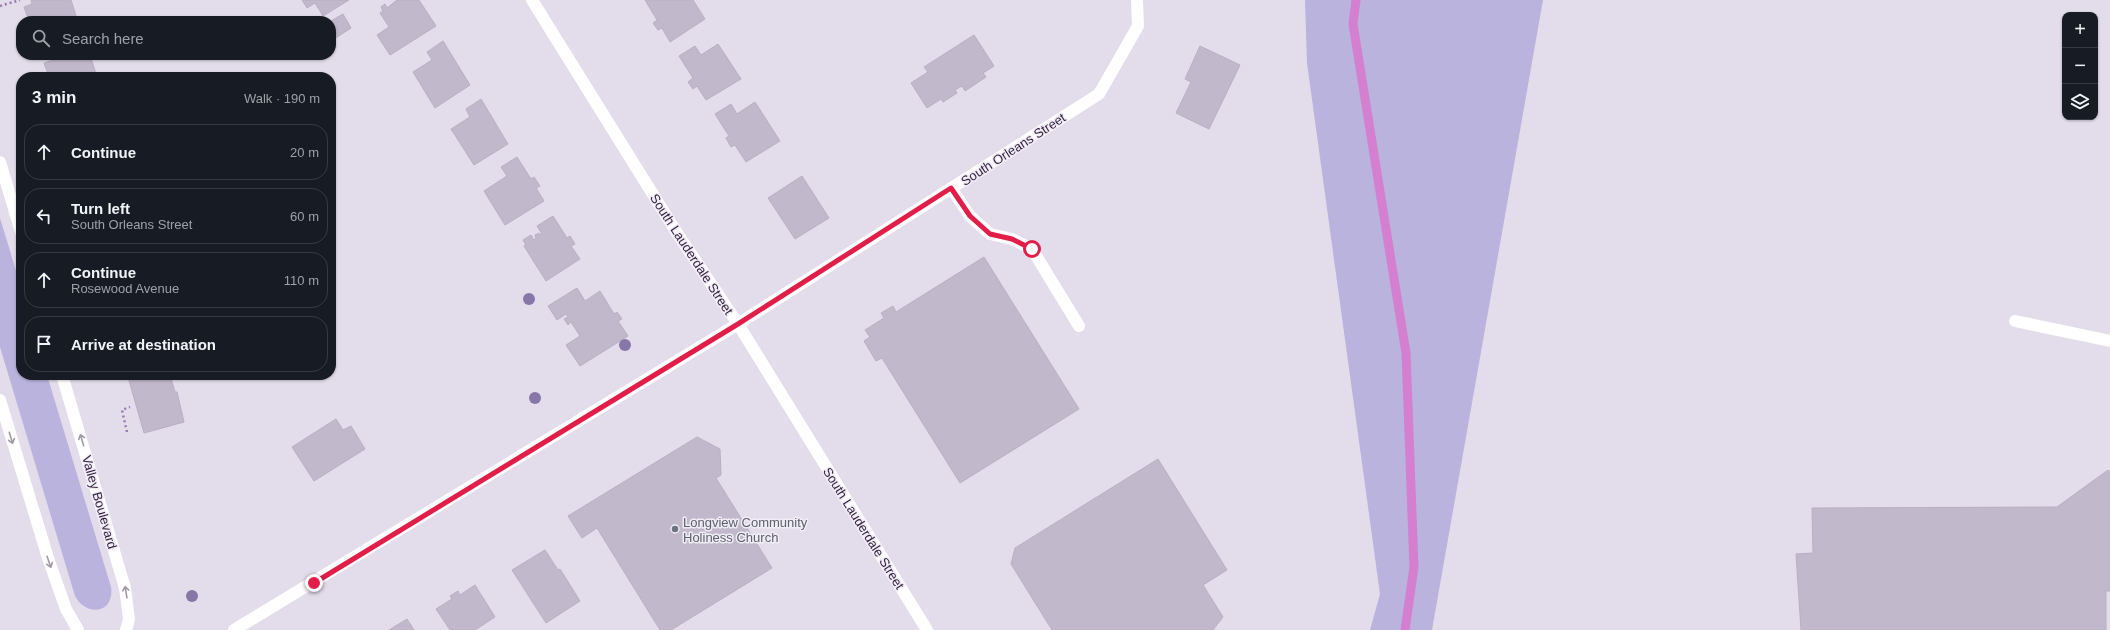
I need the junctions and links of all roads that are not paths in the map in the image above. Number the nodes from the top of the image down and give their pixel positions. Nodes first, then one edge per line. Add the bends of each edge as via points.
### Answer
1 (532, 0) edge
2 (1137, 0) edge
3 (0, 162) edge
4 (951, 188) junction
5 (16, 215) edge
6 (2015, 321) dead end
7 (738, 324) junction
8 (1079, 326) dead end
9 (2110, 341) edge
10 (63, 380) edge
11 (0, 400) edge
12 (78, 630) edge
13 (126, 630) edge
14 (234, 630) edge
15 (927, 630) edge

1 - 7 street, South Lauderdale Street via 677,233
2 - 4 street, South Orleans Street via 1138,26 1099,94
3 - 5 street
4 - 7 street, South Orleans Street
4 - 8 street via 970,216 990,234 1012,239 1032,249
6 - 9 street
7 - 14 street, South Orleans Street
7 - 15 street, South Lauderdale Street
13 -> 10 street, Valley Boulevard via 129,619 125,588
11 -> 12 street via 48,558 66,609

